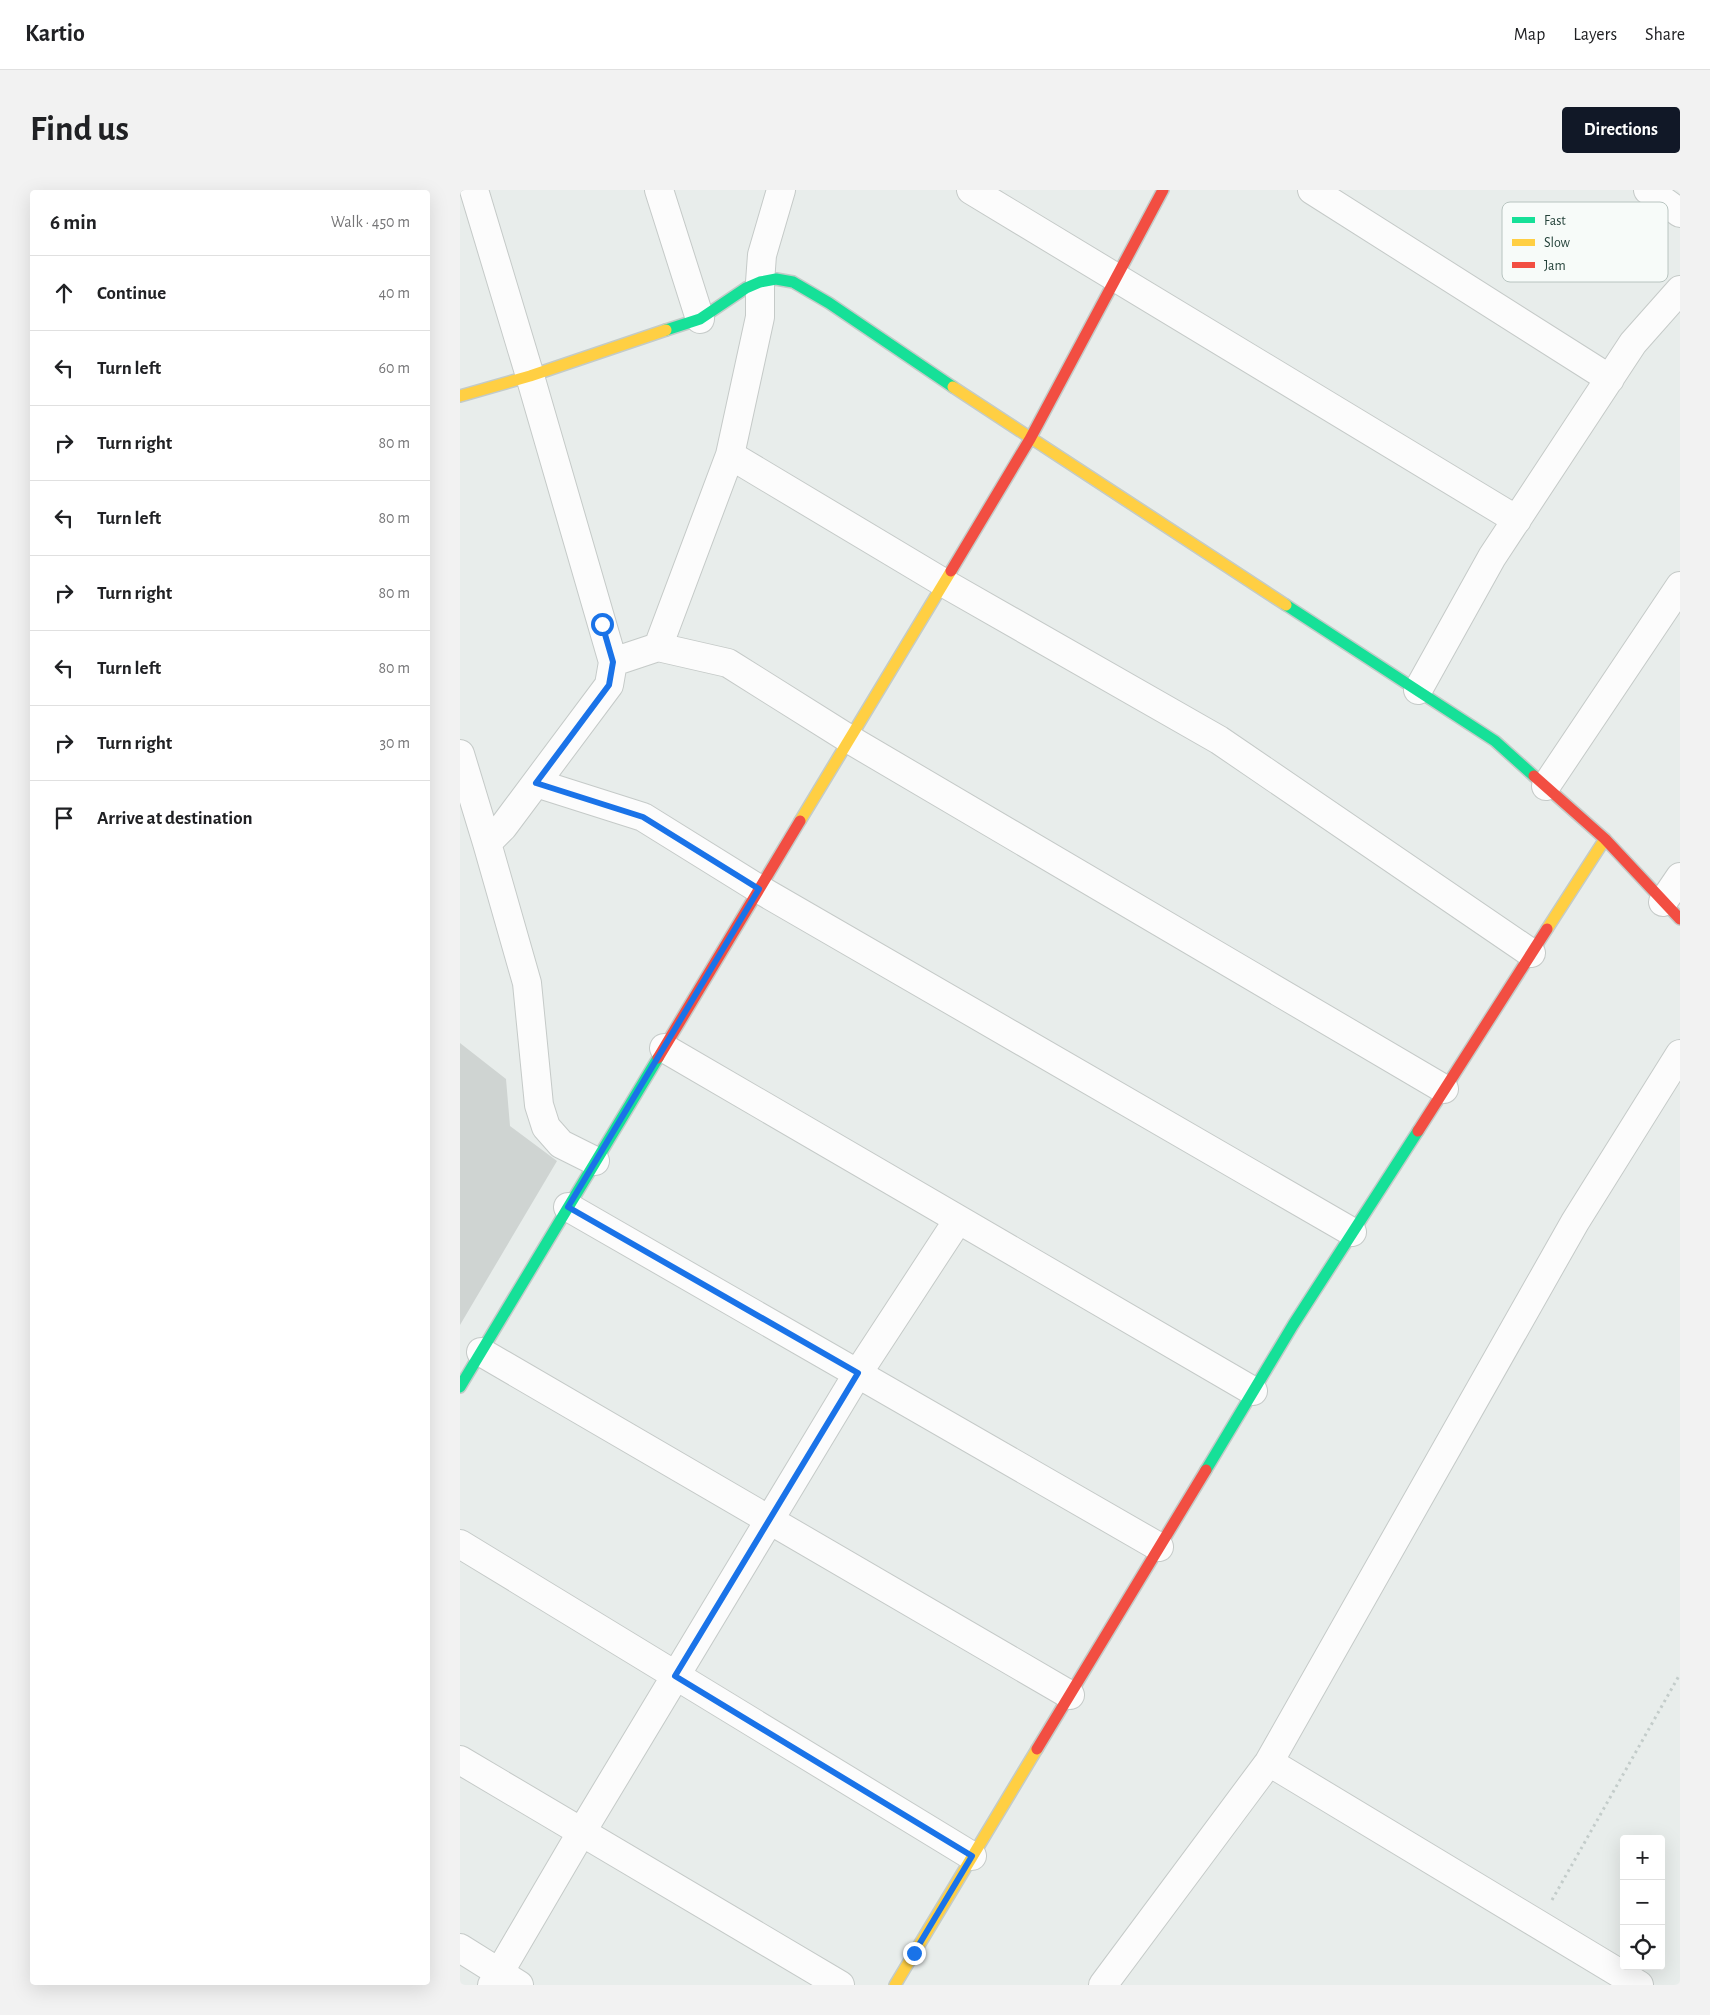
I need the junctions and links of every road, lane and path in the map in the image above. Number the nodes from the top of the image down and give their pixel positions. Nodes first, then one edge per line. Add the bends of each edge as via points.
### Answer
1 (474, 190) edge
2 (659, 190) edge
3 (781, 190) edge
4 (971, 190) edge
5 (1163, 190) edge
6 (1312, 190) edge
7 (1648, 190) edge
8 (1665, 202) edge
9 (1668, 204) edge
10 (1680, 213) edge
11 (1116, 278) junction
12 (760, 282) junction
13 (1680, 290) edge
14 (700, 319) junction
15 (530, 376) junction
16 (1610, 379) junction
17 (460, 396) edge
18 (1030, 439) junction
19 (730, 456) junction
20 (1517, 520) junction
21 (944, 583) junction
22 (1680, 586) edge
23 (658, 648) junction
24 (613, 662) junction
25 (1418, 690) junction
26 (850, 739) junction
27 (460, 754) edge
28 (536, 783) junction
29 (1546, 786) junction
30 (1605, 839) junction
31 (488, 843) junction
32 (1680, 877) edge
33 (759, 889) junction
34 (1672, 910) edge
35 (1531, 954) junction
36 (664, 1048) junction
37 (1680, 1054) edge
38 (1444, 1089) junction
39 (595, 1161) junction
40 (568, 1207) junction
41 (958, 1220) junction
42 (1352, 1232) junction
43 (481, 1352) junction
44 (858, 1373) junction
45 (460, 1387) edge
46 (1253, 1391) junction
47 (770, 1519) junction
48 (460, 1544) edge
49 (1159, 1547) junction
50 (1680, 1674) edge
51 (675, 1676) junction
52 (1070, 1695) junction
53 (460, 1760) edge
54 (1268, 1762) junction
55 (581, 1833) junction
56 (972, 1856) junction
57 (1539, 1924) junction
58 (460, 1948) edge
59 (503, 1981) edge
60 (840, 1985) edge
61 (895, 1985) edge
62 (1103, 1985) edge
63 (1639, 1985) edge

1 - 15 street
2 - 14 street
3 - 12 street via 762,255
4 - 11 street
5 - 11 street
6 - 16 street
7 - 8 street
9 - 10 street
11 - 18 street
11 - 20 street
12 - 14 street
12 - 18 street via 776,279 800,286
12 - 19 street via 760,317
13 - 16 street via 1633,343
14 - 15 street
15 - 17 street
15 - 24 street
16 - 20 street
18 - 21 street
18 - 25 street
19 - 21 street
19 - 23 street
20 - 25 street via 1492,557
21 - 26 street
21 - 35 street via 1220,740
22 - 29 street
23 - 24 street
23 - 26 street via 728,663
24 - 28 street via 609,685
25 - 29 street via 1495,741
26 - 33 street
26 - 38 street
27 - 31 street
28 - 31 street
28 - 33 street via 643,817
29 - 30 street
30 - 34 street
30 - 35 street
31 - 39 street via 527,983 539,1105 546,1127 561,1144
32 - 34 street
33 - 36 street
33 - 42 street
35 - 38 street
36 - 39 street
36 - 41 street
37 - 54 street via 1575,1222
38 - 42 street
39 - 40 street
40 - 43 street
40 - 44 street
41 - 44 street
41 - 46 street
42 - 46 street
43 - 45 street
43 - 47 street
44 - 47 street
44 - 49 street
46 - 49 street
47 - 51 street
47 - 52 street
48 - 51 street
49 - 52 street
50 - 57 path
51 - 55 street
51 - 56 street
52 - 56 street
53 - 55 street
54 - 57 street
54 - 62 street
55 - 59 street
55 - 60 street
56 - 61 street
57 - 63 street
58 - 59 street

